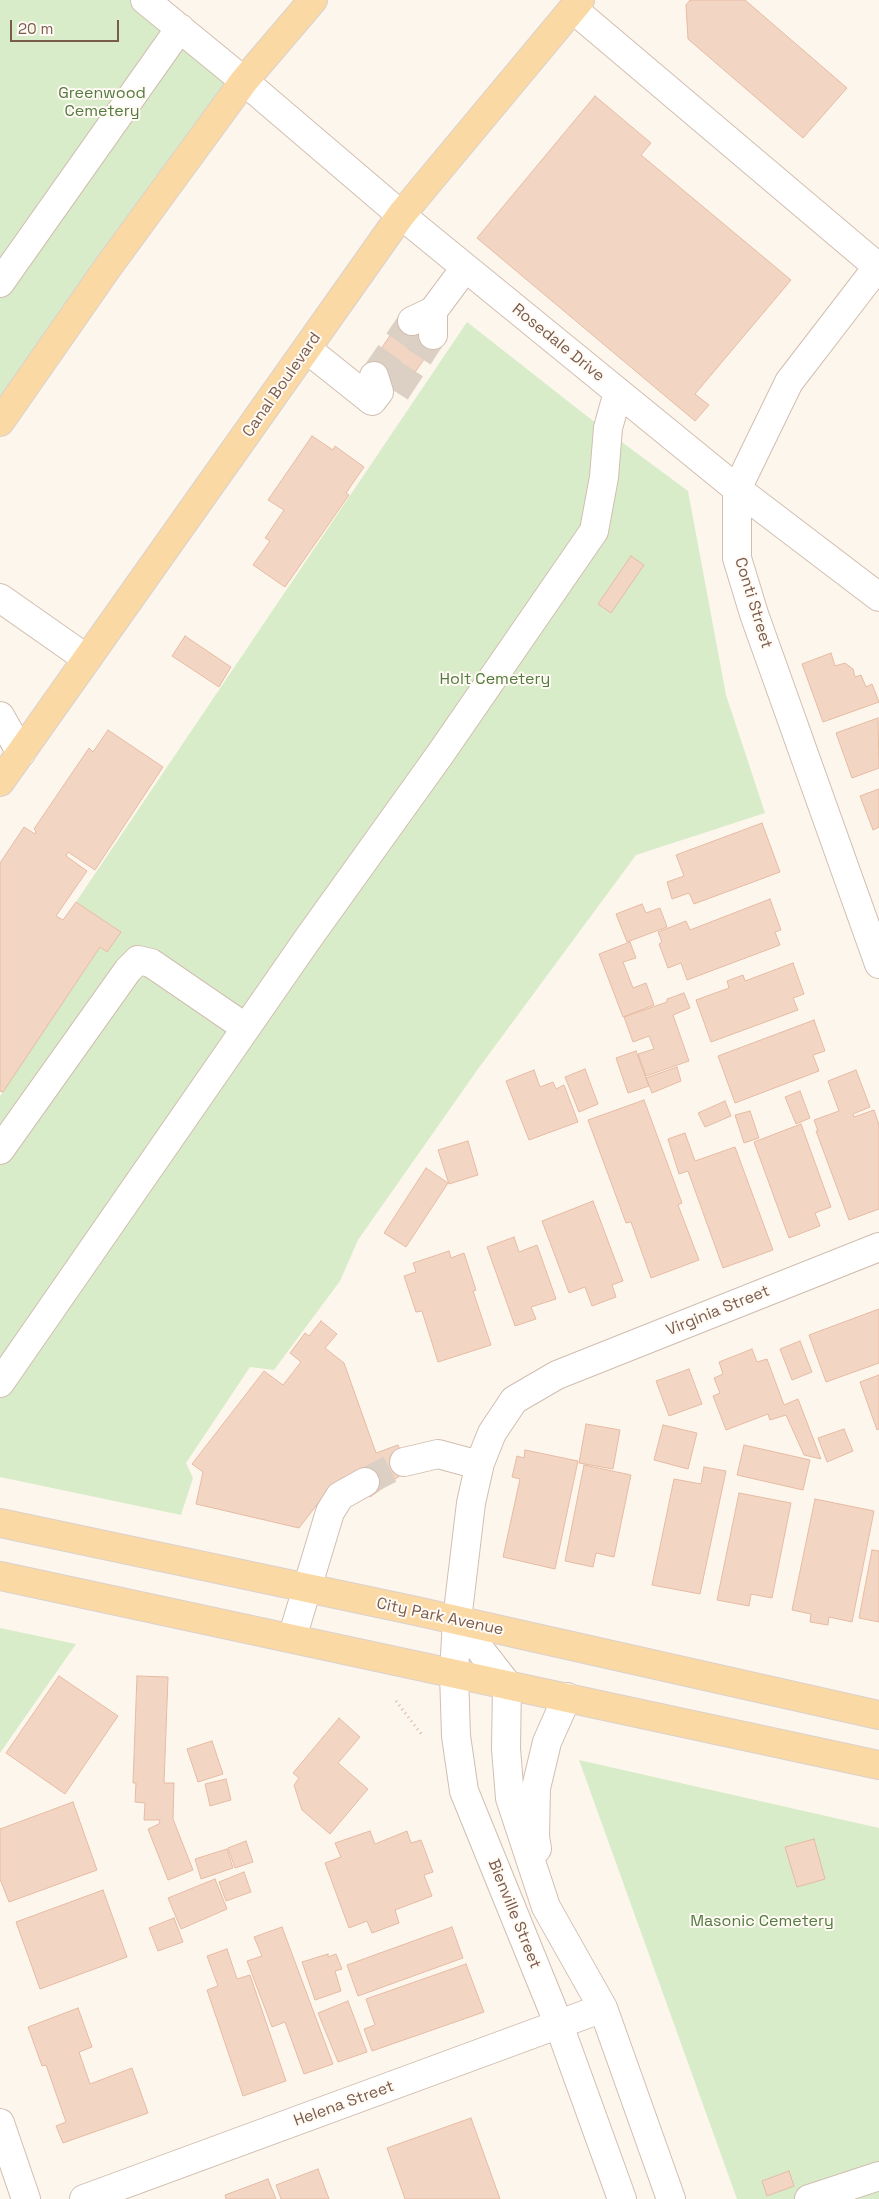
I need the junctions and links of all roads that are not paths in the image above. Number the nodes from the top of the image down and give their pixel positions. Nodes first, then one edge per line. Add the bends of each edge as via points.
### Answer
1 (145, 0) edge
2 (313, 0) edge
3 (577, 5) edge
4 (180, 28) junction
5 (244, 81) junction
6 (401, 216) junction
7 (9, 255) edge
8 (878, 266) edge
9 (465, 268) junction
10 (0, 282) edge
11 (426, 323) tunnel mouth
12 (308, 350) junction
13 (383, 386) tunnel mouth
14 (618, 392) junction
15 (0, 422) edge
16 (737, 489) junction
17 (879, 597) edge
18 (0, 598) edge
19 (87, 659) junction
20 (0, 716) edge
21 (21, 753) junction
22 (0, 782) edge
23 (879, 964) edge
24 (246, 1028) junction
25 (0, 1150) edge
26 (879, 1247) edge
27 (557, 1375) joint
28 (0, 1383) edge
29 (404, 1462) tunnel mouth
30 (479, 1465) junction
31 (365, 1482) tunnel mouth
32 (0, 1523) edge
33 (0, 1576) edge
34 (306, 1588) junction
35 (456, 1620) junction
36 (292, 1638) junction
37 (454, 1673) junction
38 (507, 1684) junction
39 (567, 1697) junction
40 (879, 1715) edge
41 (879, 1765) edge
42 (546, 1907) junction
43 (603, 2008) junction
44 (559, 2025) junction
45 (0, 2123) edge
46 (879, 2176) edge
47 (26, 2199) edge
48 (84, 2199) edge
49 (622, 2199) edge
50 (671, 2199) edge
51 (809, 2199) edge

1 - 4 street, Rosedale Drive
2 - 5 main road
3 - 6 main road, Canal Boulevard
3 - 8 street
4 - 5 street, Rosedale Drive
4 - 7 street
5 - 6 street, Rosedale Drive
5 - 15 main road
6 - 9 street, Rosedale Drive
6 - 12 main road, Canal Boulevard
7 - 10 street
8 - 16 street, Conti Street via 789,382
9 - 11 street
9 - 14 street, Rosedale Drive
12 - 13 street via 372,401
12 - 19 main road, Canal Boulevard
14 - 16 street, Rosedale Drive
14 - 24 street via 608,428 604,478 594,531
16 - 17 street, Rosedale Drive
16 - 23 street, Conti Street via 737,558
18 - 19 street
19 - 21 main road, Canal Boulevard
20 - 21 street
21 - 22 main road, Canal Boulevard
24 - 25 street via 151,963 138,960
24 - 28 street
26 - 27 street, Virginia Street
27 - 30 street, Bienville Street via 514,1400 492,1433
29 - 30 street via 438,1454
30 - 35 street, Bienville Street
31 - 34 street via 340,1496 330,1512
32 - 34 main road, City Park Avenue
33 - 36 main road
34 - 35 main road, City Park Avenue
34 - 36 street
35 - 37 street, Bienville Street
35 - 38 street
35 - 40 main road, City Park Avenue
36 - 37 main road
37 - 38 main road
37 - 44 street, Bienville Street via 456,1736 464,1791
38 - 39 main road
38 - 42 street, Bienville Street via 506,1749 510,1798
39 - 41 main road
39 - 42 street, Bienville Street via 547,1742 536,1788 535,1836
42 - 43 street, Bienville Street
43 - 44 street, Helena Street
43 - 50 street, Bienville Street
44 - 48 street, Helena Street
44 - 49 street, Bienville Street
45 - 47 street
46 - 51 street

